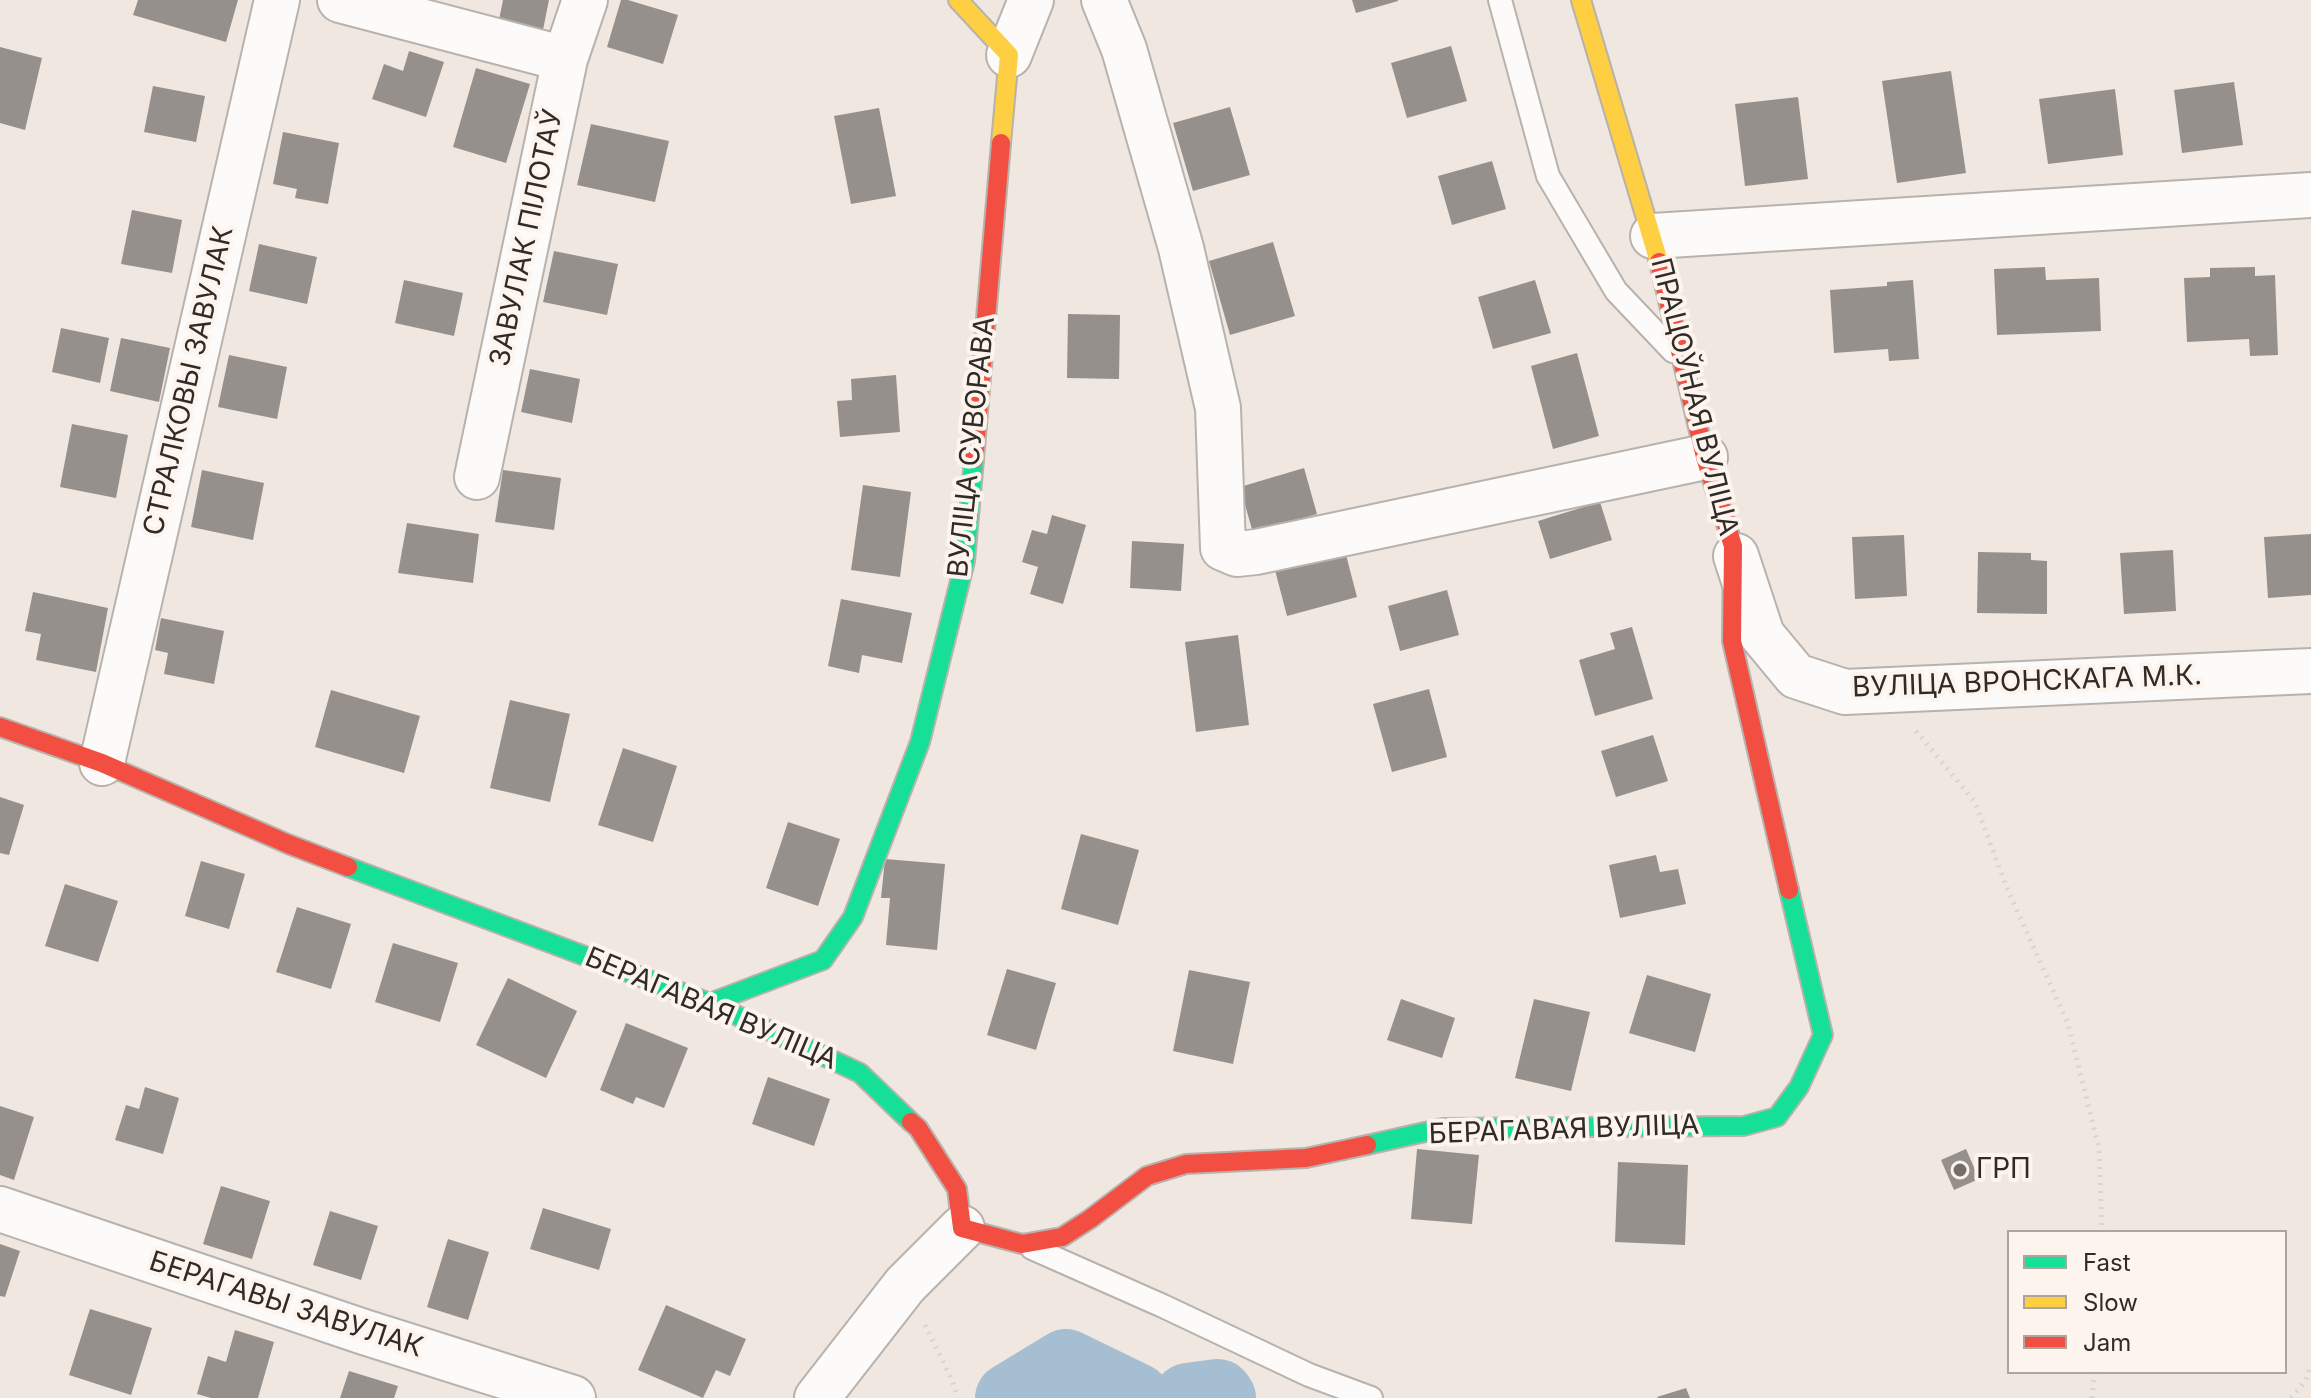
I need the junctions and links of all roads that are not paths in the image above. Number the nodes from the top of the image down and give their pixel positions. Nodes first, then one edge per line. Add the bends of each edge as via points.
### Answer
1 (277, 0) edge
2 (340, 0) edge
3 (585, 0) edge
4 (958, 0) edge
5 (1031, 0) edge
6 (1104, 0) edge
7 (1500, 0) edge
8 (1581, 0) edge
9 (1009, 55) junction
10 (565, 59) junction
11 (2311, 195) edge
12 (1653, 236) junction
13 (1681, 359) junction
14 (1705, 457) junction
15 (477, 477) dead end
16 (1733, 546) junction
17 (2311, 671) edge
18 (0, 727) edge
19 (102, 763) junction
20 (710, 1003) junction
21 (1823, 1035) joint
22 (0, 1209) edge
23 (962, 1228) junction
24 (1022, 1244) junction
25 (573, 1398) edge
26 (817, 1398) edge
27 (1371, 1398) edge

1 - 19 street, СТРАЛКОВЫ ЗАВУЛАК
2 - 10 street
3 - 10 street, ЗАВУЛАК ПІЛОТАЎ
4 - 9 street
5 - 9 street
6 - 14 street via 1124,49 1181,248 1218,408 1223,548 1237,554 1256,552
7 - 13 lane via 1548,176 1616,291
8 - 12 street, ПРАЦОЎНАЯ ВУЛІЦА
9 - 20 street, ВУЛІЦА СУВОРАВА via 965,561 920,742 853,917 823,960
10 - 15 street, ЗАВУЛАК ПІЛОТАЎ
11 - 12 street
12 - 13 street, ПРАЦОЎНАЯ ВУЛІЦА
13 - 14 street, ПРАЦОЎНАЯ ВУЛІЦА
14 - 16 street, ПРАЦОЎНАЯ ВУЛІЦА
16 - 17 street, ВУЛІЦА ВРОНСКАГА М.К. via 1762,635 1796,676 1845,692
16 - 21 street, ПРАЦОЎНАЯ ВУЛІЦА via 1732,641
18 - 19 street, БЕРАГАВАЯ ВУЛІЦА
19 - 20 street, БЕРАГАВАЯ ВУЛІЦА via 288,844
20 - 23 street, БЕРАГАВАЯ ВУЛІЦА via 860,1073 926,1140 957,1189
21 - 24 street, БЕРАГАВАЯ ВУЛІЦА via 1799,1087 1777,1117 1744,1126 1443,1128 1306,1158 1186,1164 1147,1176 1062,1237
22 - 25 street, БЕРАГАВЫ ЗАВУЛАК
23 - 24 street, БЕРАГАВАЯ ВУЛІЦА
23 - 26 street via 905,1285
24 - 27 lane

